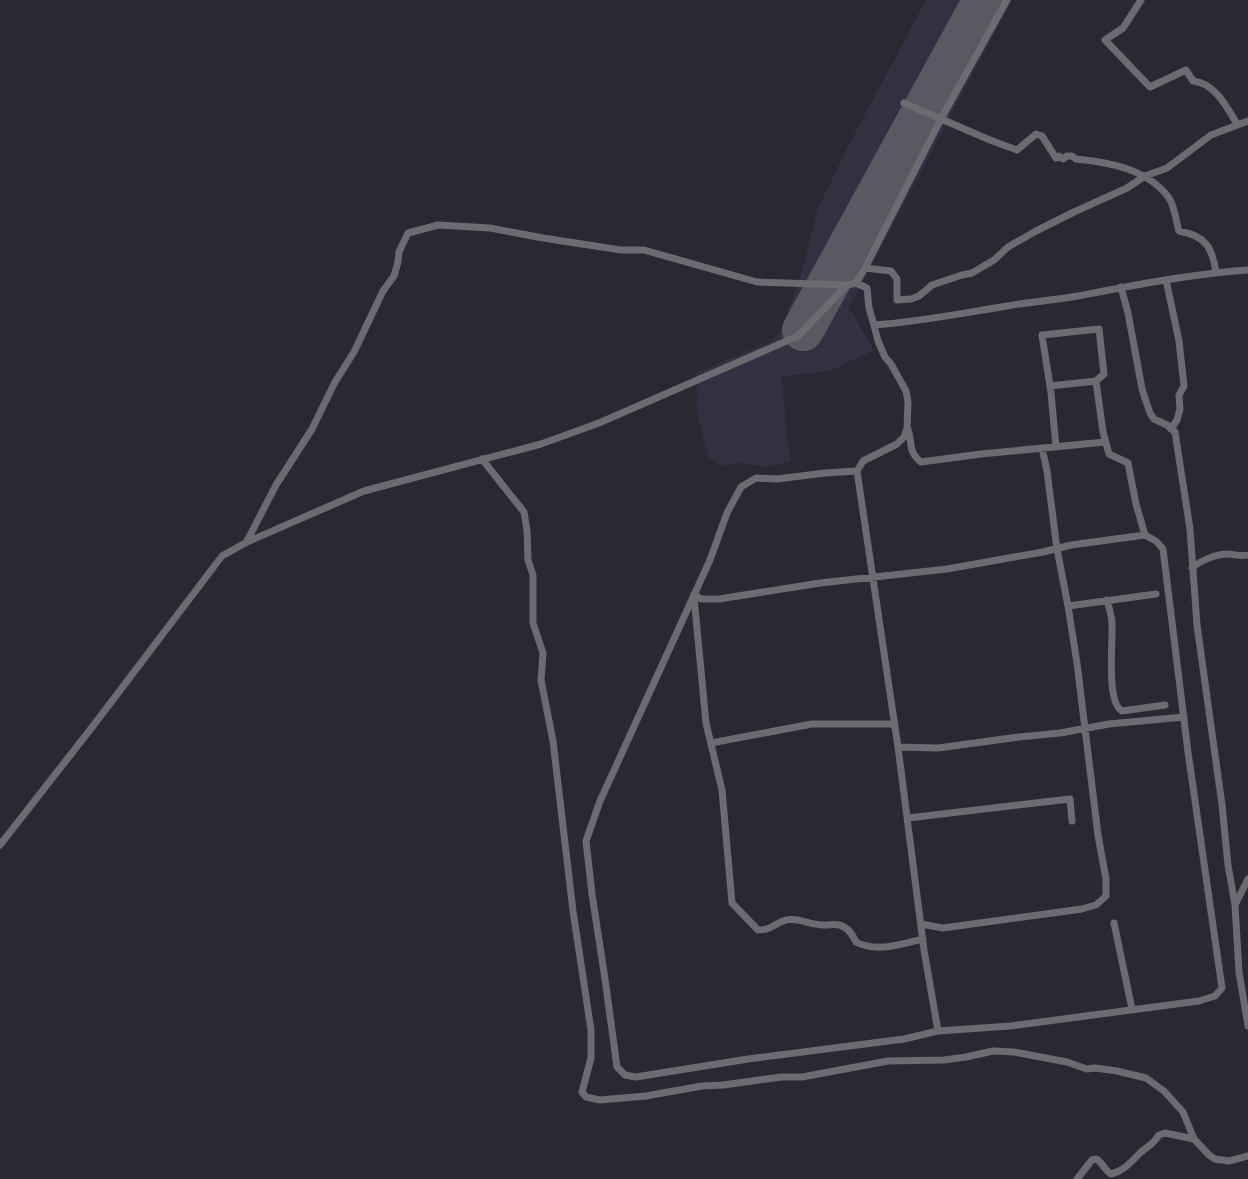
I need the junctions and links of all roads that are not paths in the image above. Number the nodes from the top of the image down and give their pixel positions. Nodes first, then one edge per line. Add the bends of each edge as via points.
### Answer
1 (1007, 0) edge
2 (1141, 0) edge
3 (904, 102) dead end
4 (941, 119) junction
5 (1248, 121) edge
6 (1238, 124) junction
7 (1145, 176) junction
8 (865, 268) junction
9 (1248, 270) edge
10 (1216, 272) junction
11 (1166, 280) junction
12 (856, 283) junction
13 (847, 285) junction
14 (1121, 287) junction
15 (874, 325) junction
16 (1096, 381) junction
17 (1050, 386) junction
18 (908, 428) junction
19 (1171, 429) junction
20 (1105, 442) junction
21 (1056, 447) junction
22 (1042, 448) junction
23 (482, 459) junction
24 (857, 471) junction
25 (1145, 535) junction
26 (247, 542) junction
27 (1057, 549) junction
28 (1248, 555) edge
29 (1192, 568) junction
30 (874, 576) junction
31 (694, 594) junction
32 (1156, 594) dead end
33 (1107, 600) junction
34 (1068, 606) junction
35 (1165, 704) dead end
36 (1184, 717) junction
37 (895, 724) junction
38 (1084, 728) junction
39 (711, 744) junction
40 (898, 747) junction
41 (908, 818) junction
42 (1072, 822) dead end
43 (0, 845) edge
44 (1248, 878) edge
45 (1235, 905) junction
46 (1114, 923) dead end
47 (921, 924) junction
48 (923, 939) junction
49 (1246, 1006) edge
50 (1132, 1009) junction
51 (1248, 1026) edge
52 (938, 1031) junction
53 (1194, 1139) junction
54 (1248, 1156) edge
55 (1078, 1179) edge

1 - 4 street
2 - 6 street via 1123,28 1105,40 1150,87 1186,70 1193,81 1212,88
3 - 4 street
4 - 7 street via 1017,150 1036,134 1042,136 1056,158 1072,156 1114,164
4 - 8 street
5 - 6 street
6 - 7 street via 1211,135 1168,168
7 - 8 street via 1127,188 1036,231 972,273 932,285 911,299 897,300 897,279 891,271
7 - 10 street via 1170,200 1179,232 1196,236 1208,245
8 - 12 street
9 - 10 street
10 - 11 street
11 - 14 street
11 - 19 street via 1184,386 1179,395 1178,420
12 - 13 street
12 - 15 street via 867,288
13 - 23 street via 798,336 599,423 541,444
13 - 26 street via 757,282 644,250 621,250 490,228 438,225 408,233 399,252 394,276
14 - 15 street via 937,318
14 - 19 street via 1150,413
15 - 18 street via 885,357 906,391
16 - 17 street
16 - 17 street via 1104,374 1099,329 1042,335
16 - 20 street
17 - 21 street
18 - 22 street via 910,448 921,462
18 - 24 street via 897,444 863,461
19 - 29 street via 1175,432 1190,529
20 - 21 street
20 - 25 street via 1109,454 1128,463
21 - 22 street
22 - 27 street
23 - 26 street via 364,491
23 - 53 street via 524,512 528,560 533,575 533,623 543,653 541,680 553,741 591,1030 592,1058 582,1092 586,1097 600,1100 646,1096 702,1086 802,1077 888,1061 944,1060 992,1051 1146,1078 1164,1091 1183,1112
24 - 30 street
24 - 31 street via 777,480 756,478 741,487
25 - 27 street
25 - 36 street via 1163,549
26 - 43 street via 222,556
27 - 30 street via 947,568
27 - 34 street
28 - 29 street via 1225,554
29 - 45 street
30 - 31 street via 719,599 700,599
30 - 37 street
31 - 39 street via 706,723
31 - 52 street via 600,801 586,841 616,1067 625,1075 636,1077 904,1039
32 - 33 street
33 - 34 street
33 - 35 street via 1112,621 1112,681 1118,709
34 - 38 street
36 - 38 street
36 - 50 street via 1222,988 1215,996 1200,1001
37 - 39 street via 812,724
37 - 40 street
38 - 40 street via 938,748
38 - 47 street via 1106,896 1096,905 1082,909 943,928
39 - 48 street via 722,790 732,903 758,930 766,930 784,920 797,920 845,927 856,942 866,947
40 - 41 street
41 - 42 street via 1070,799
41 - 47 street
44 - 45 street
45 - 49 street via 1239,972
46 - 50 street
47 - 48 street
48 - 52 street
49 - 51 street
50 - 52 street via 1010,1026
53 - 54 street via 1215,1159 1229,1162
53 - 55 street via 1165,1133 1159,1135 1153,1144 1121,1170 1111,1174 1096,1159

